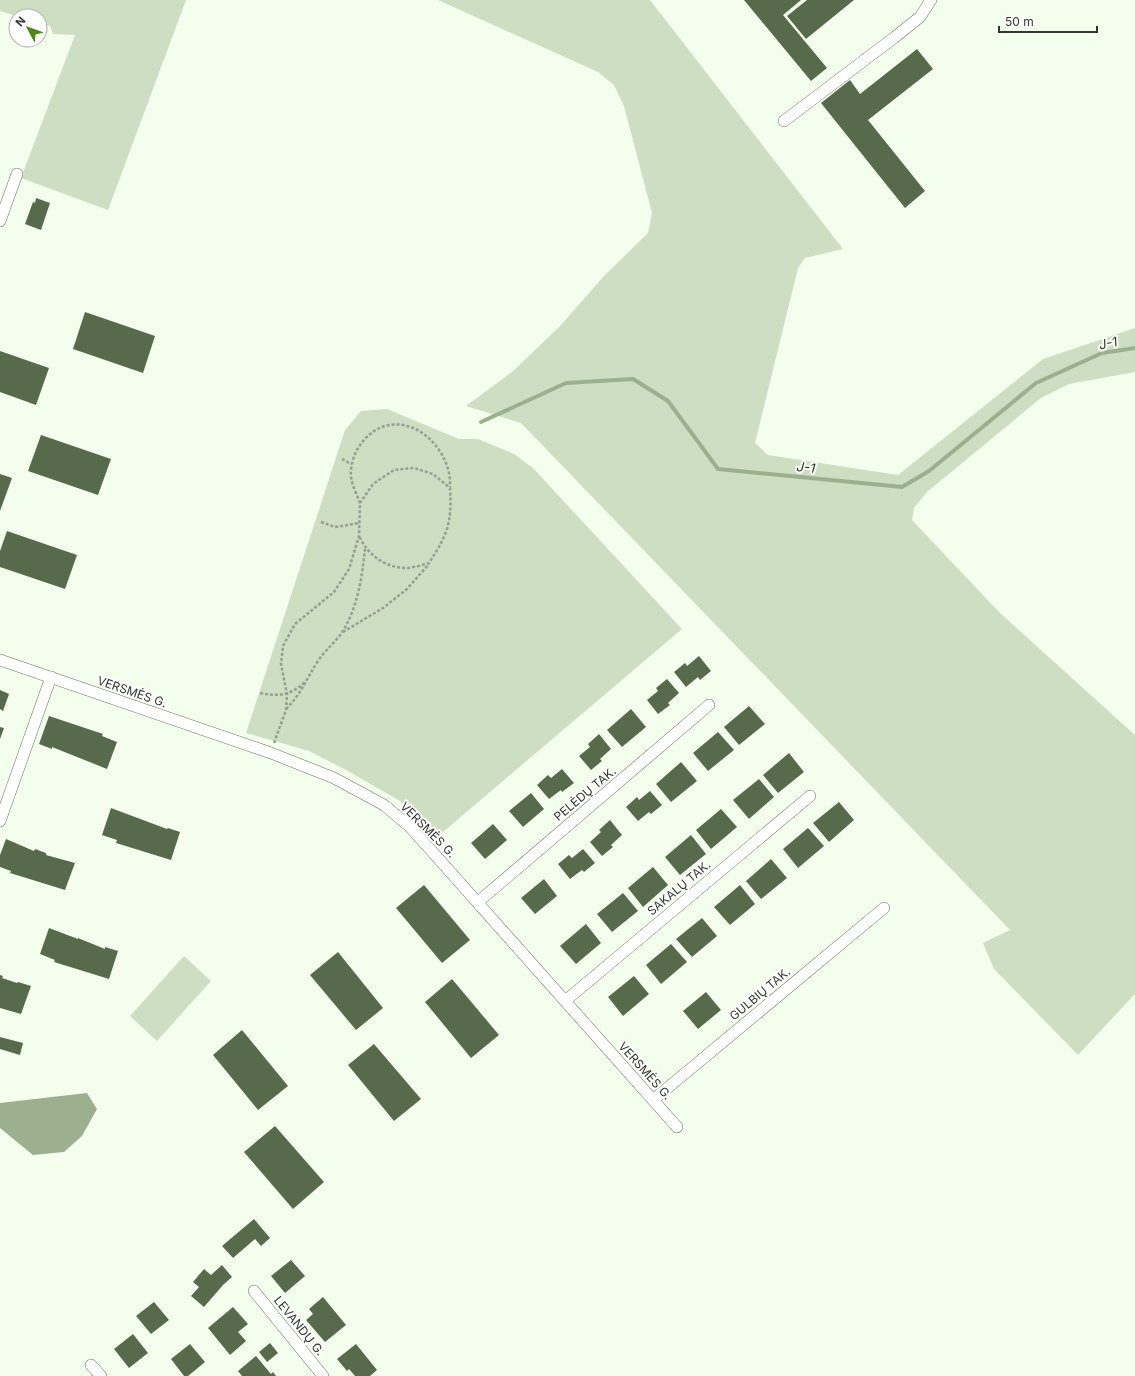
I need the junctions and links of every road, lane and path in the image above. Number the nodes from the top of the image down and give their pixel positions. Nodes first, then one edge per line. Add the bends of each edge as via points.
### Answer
1 (931, 0) edge
2 (784, 121) dead end
3 (17, 174) dead end
4 (0, 221) edge
5 (342, 459) dead end
6 (351, 464) junction
7 (450, 488) junction
8 (360, 503) junction
9 (321, 522) dead end
10 (360, 523) junction
11 (359, 536) junction
12 (365, 549) junction
13 (429, 563) junction
14 (342, 632) junction
15 (0, 660) edge
16 (51, 677) junction
17 (309, 678) junction
18 (260, 693) dead end
19 (287, 694) junction
20 (709, 705) dead end
21 (286, 710) junction
22 (271, 753) junction
23 (810, 796) dead end
24 (0, 820) edge
25 (478, 902) junction
26 (884, 908) dead end
27 (565, 1001) junction
28 (653, 1100) junction
29 (677, 1127) dead end
30 (254, 1291) dead end
31 (91, 1364) dead end
32 (101, 1376) edge
33 (323, 1376) edge

1 - 2 street via 920,17
3 - 4 street
5 - 6 path
6 - 7 path via 359,445 372,431 393,423 424,434 439,450 448,469
6 - 8 path via 351,479
7 - 8 path via 432,474 414,468 394,470 373,484
7 - 13 path via 450,524
8 - 10 path
9 - 10 path via 335,527
10 - 11 path
11 - 12 path
11 - 19 path via 349,569 334,592 295,624 283,646 280,664
12 - 13 path via 383,564 406,568
12 - 14 path via 360,587 353,611
13 - 14 path via 408,589 383,608
14 - 17 path via 316,663
15 - 16 street, VERSMĖS G.
16 - 22 street, VERSMĖS G.
16 - 24 street
17 - 19 path via 298,689
17 - 21 path via 298,698
18 - 19 path via 274,696
19 - 21 path
20 - 25 street, PELĖDŲ TAK.
21 - 22 path
22 - 25 street, VERSMĖS G. via 334,778 384,805 409,826
23 - 27 street, SAKALŲ TAK.
25 - 27 street, VERSMĖS G.
26 - 28 street, GULBIŲ TAK.
27 - 28 street, VERSMĖS G.
28 - 29 street, VERSMĖS G.
30 - 33 street, LEVANDŲ G.
31 - 32 street

